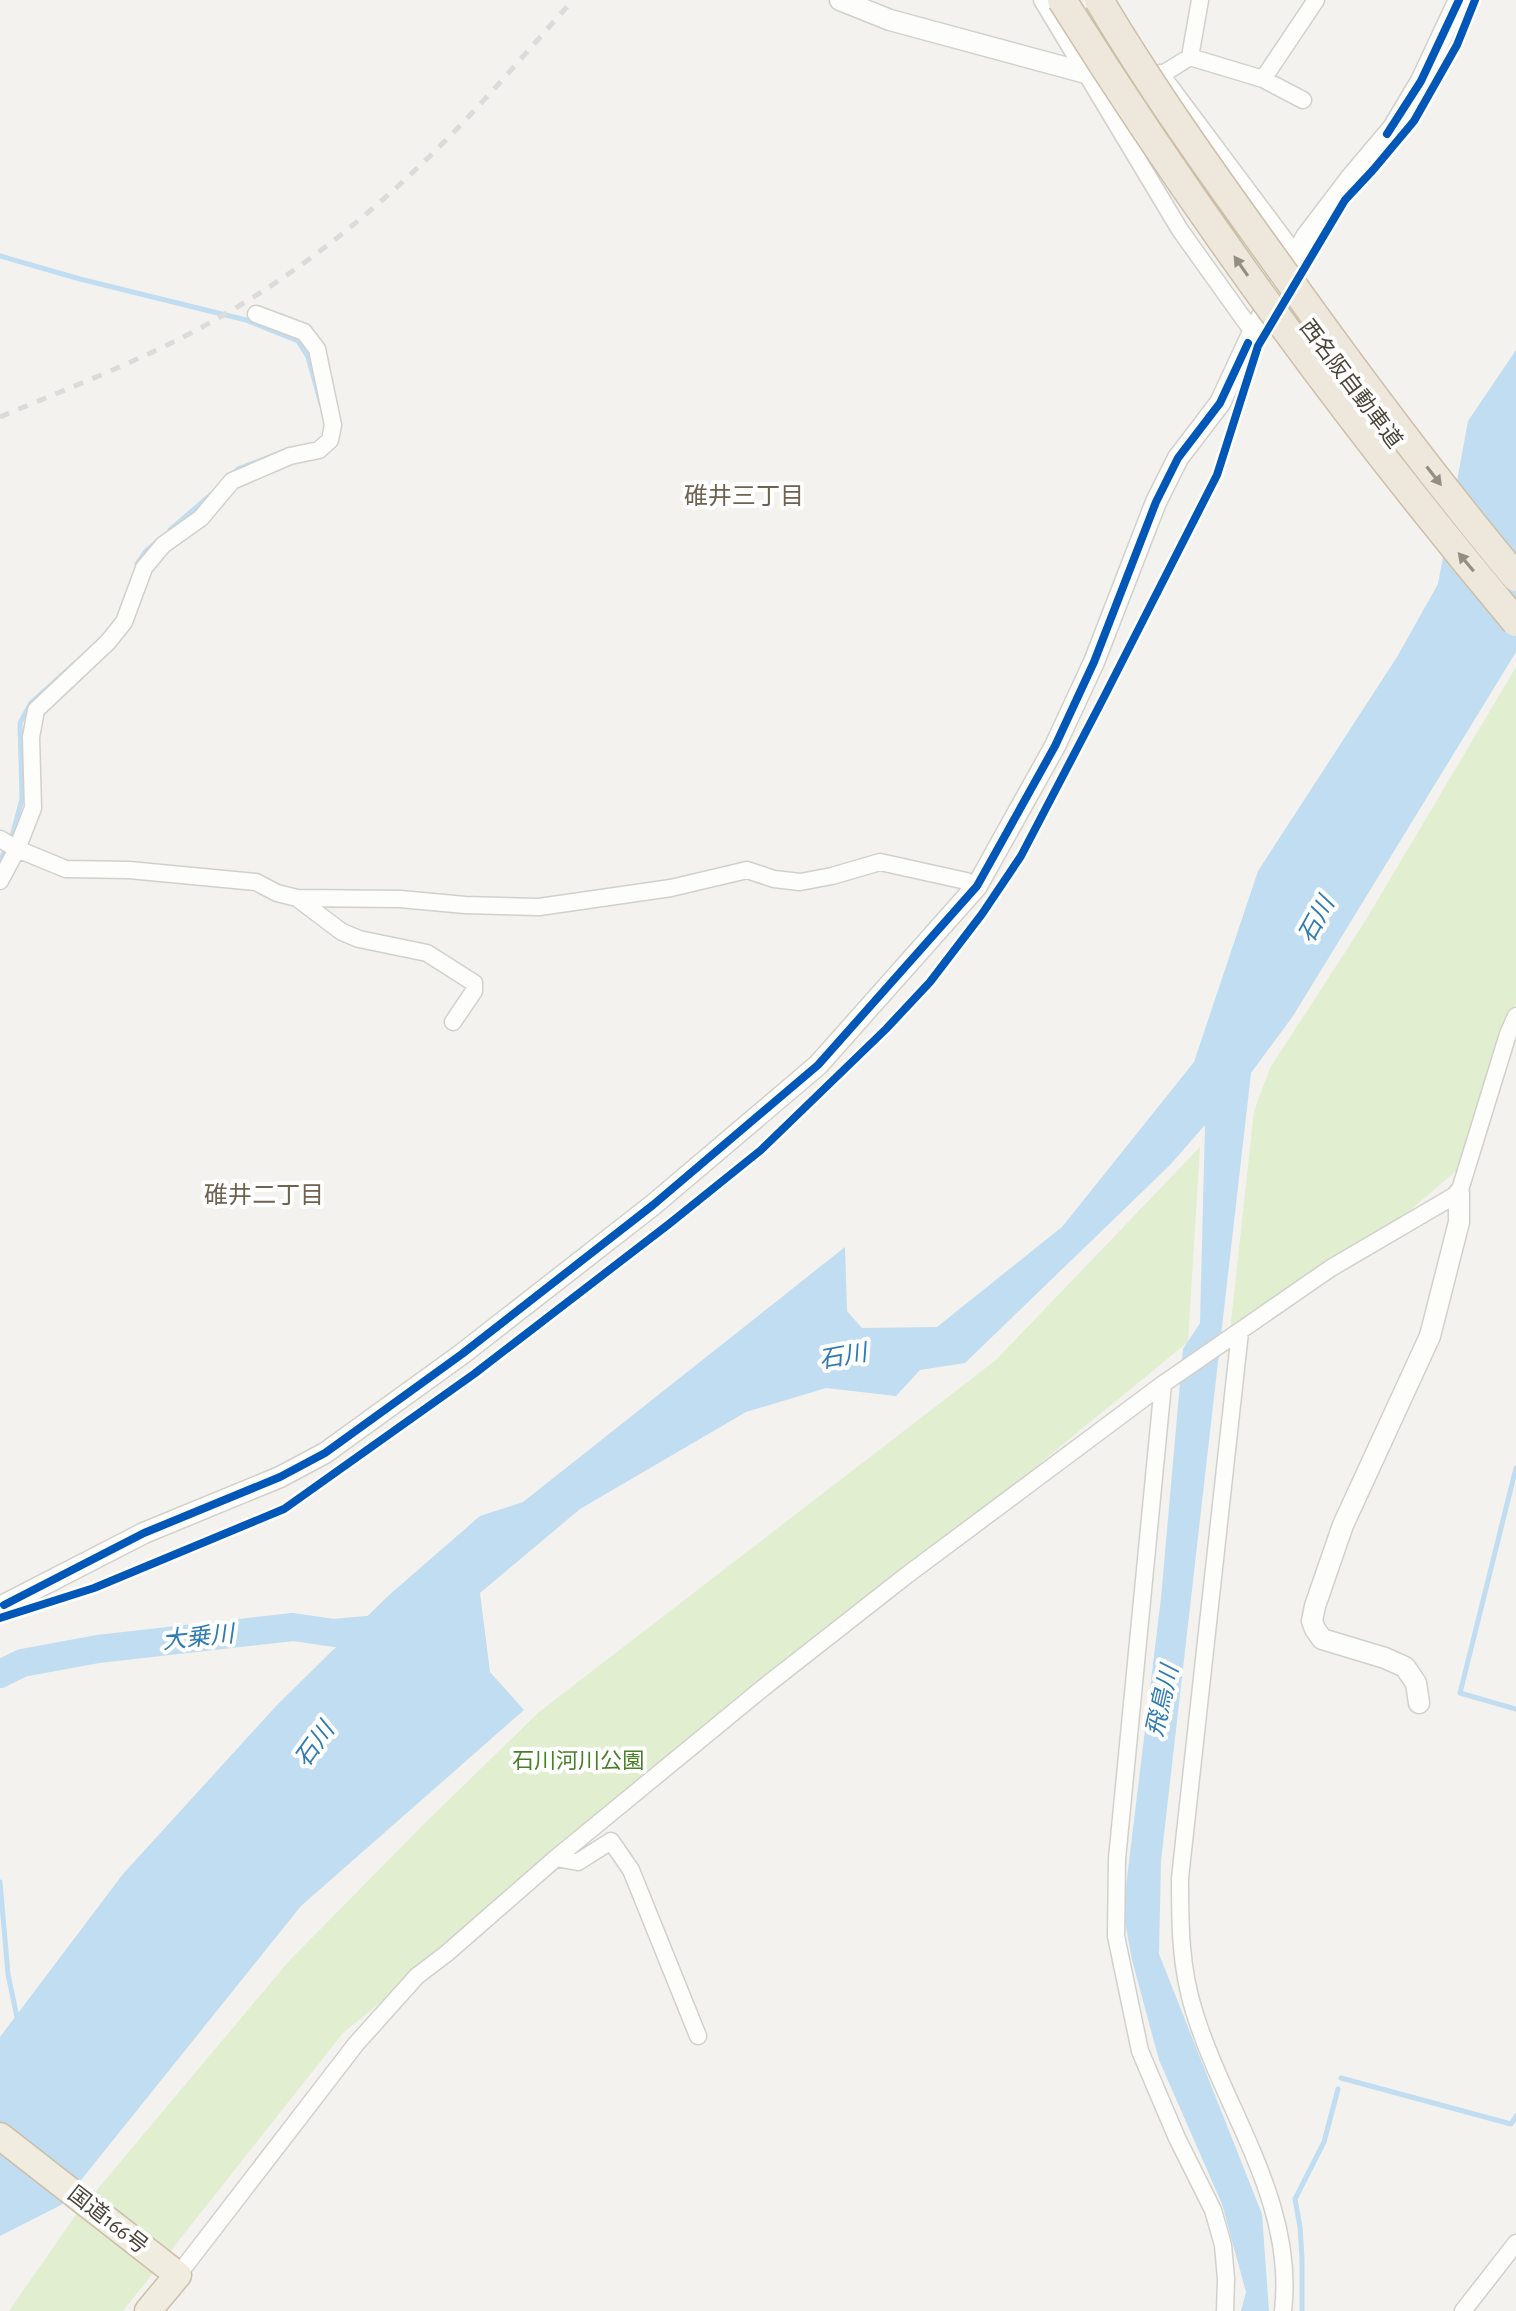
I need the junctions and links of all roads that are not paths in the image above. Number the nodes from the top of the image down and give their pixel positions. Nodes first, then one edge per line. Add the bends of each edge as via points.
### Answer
1 (840, 0) edge
2 (1042, 0) edge
3 (1062, 0) edge
4 (1112, 0) edge
5 (1200, 0) edge
6 (1316, 0) edge
7 (1459, 0) edge
8 (1190, 57) junction
9 (1086, 73) junction
10 (1161, 75) junction
11 (1263, 79) junction
12 (1303, 100) dead end
13 (1296, 255) junction
14 (256, 314) dead end
15 (1253, 332) junction
16 (1516, 577) edge
17 (1516, 622) edge
18 (0, 839) edge
19 (17, 849) junction
20 (0, 881) edge
21 (977, 886) junction
22 (297, 898) junction
23 (1516, 1016) edge
24 (453, 1022) dead end
25 (1459, 1193) junction
26 (1240, 1332) junction
27 (1163, 1384) junction
28 (0, 1607) edge
29 (1419, 1703) dead end
30 (556, 1858) junction
31 (698, 2036) dead end
32 (0, 2136) edge
33 (1516, 2243) edge
34 (174, 2271) junction
35 (148, 2311) edge
36 (1225, 2311) edge
37 (1283, 2311) edge
38 (1463, 2311) edge

1 - 9 street via 890,20
2 - 9 street
17 -> 3 highway, 西名阪自動車道, bridge via 1258,291
4 - 10 street
4 -> 16 highway, 西名阪自動車道, bridge via 1127,48 1196,150 1324,329
5 - 8 street
6 - 11 street
7 - 13 street via 1393,128
8 - 10 street
8 - 11 street
9 - 10 street
9 - 15 street via 1180,230
10 - 13 street
11 - 12 street
13 - 15 street
14 - 19 street via 304,332 317,349 333,425 330,440 319,450 290,456 232,481 201,518 163,545 144,568 124,622 36,710 31,737 33,808
15 - 21 street via 1220,403 1178,458 1156,502 1055,746
18 - 19 street
19 - 20 street
19 - 22 street via 66,869 256,882
21 - 22 street via 880,862 800,882 747,870 671,888 539,907
21 - 28 street via 818,1065 653,1205 462,1354 325,1453 144,1533
22 - 24 street via 342,932 427,953 474,983
23 - 25 street
25 - 26 street via 1331,1268
25 - 29 street via 1459,1222 1430,1336 1343,1525 1312,1621 1322,1639 1405,1667 1416,1683
26 - 27 street
26 - 37 street via 1180,1878 1180,1944 1193,2009 1280,2230
27 - 30 street via 907,1575
27 - 36 street via 1117,1859 1116,1936 1140,2051 1213,2210 1223,2245
30 - 31 street via 578,1862 611,1841 631,1870
30 - 34 street via 417,1976
32 - 34 highway, 国道166号
33 - 38 street
34 - 35 highway

